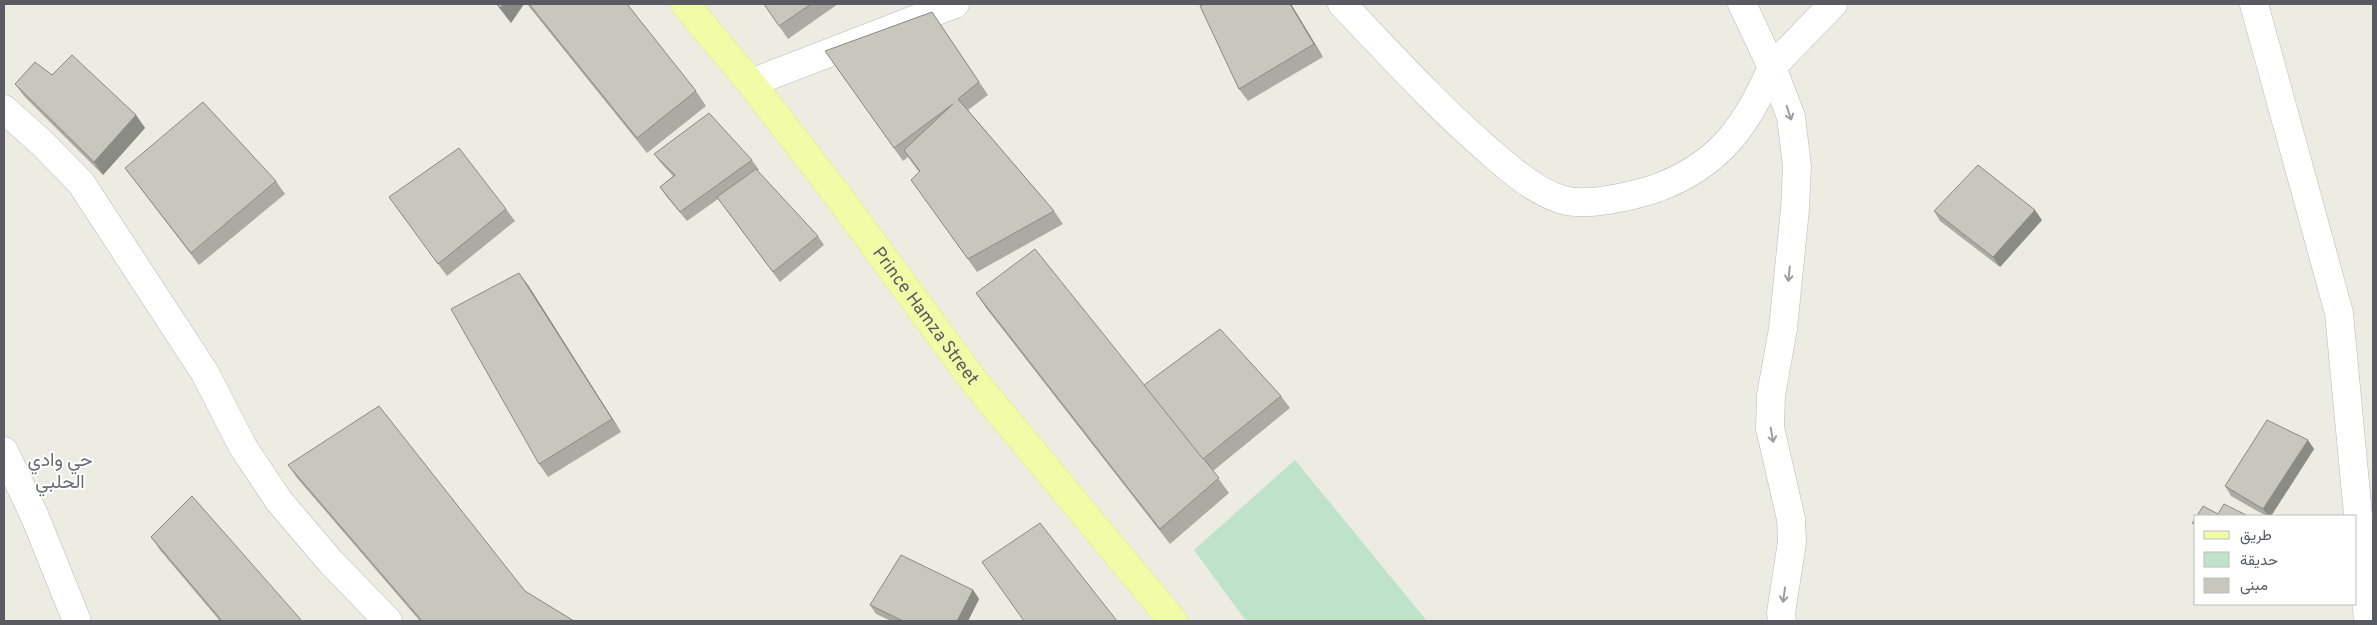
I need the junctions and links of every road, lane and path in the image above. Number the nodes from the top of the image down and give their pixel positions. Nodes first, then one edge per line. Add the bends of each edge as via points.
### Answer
1 (685, 4) edge
2 (955, 4) edge
3 (1342, 4) edge
4 (1742, 4) edge
5 (1833, 4) edge
6 (2254, 4) edge
7 (1772, 67) junction
8 (751, 83) junction
9 (4, 109) edge
10 (4, 451) edge
11 (77, 621) edge
12 (388, 621) edge
13 (1173, 621) edge
14 (1782, 621) edge
15 (2368, 621) edge

1 - 8 main road, Prince Hamza Street
2 - 8 street
3 - 7 street via 1460,125 1526,183 1562,200 1597,201 1636,195 1674,181 1716,155 1745,123
4 - 7 street
5 - 7 street
6 - 15 street via 2339,313
7 -> 14 street via 1791,117 1797,166 1783,328 1771,395 1770,428 1791,519 1792,542
8 - 13 main road, Prince Hamza Street via 974,381
9 - 12 street via 81,183 205,373 243,447 279,501 330,561
10 - 11 street

